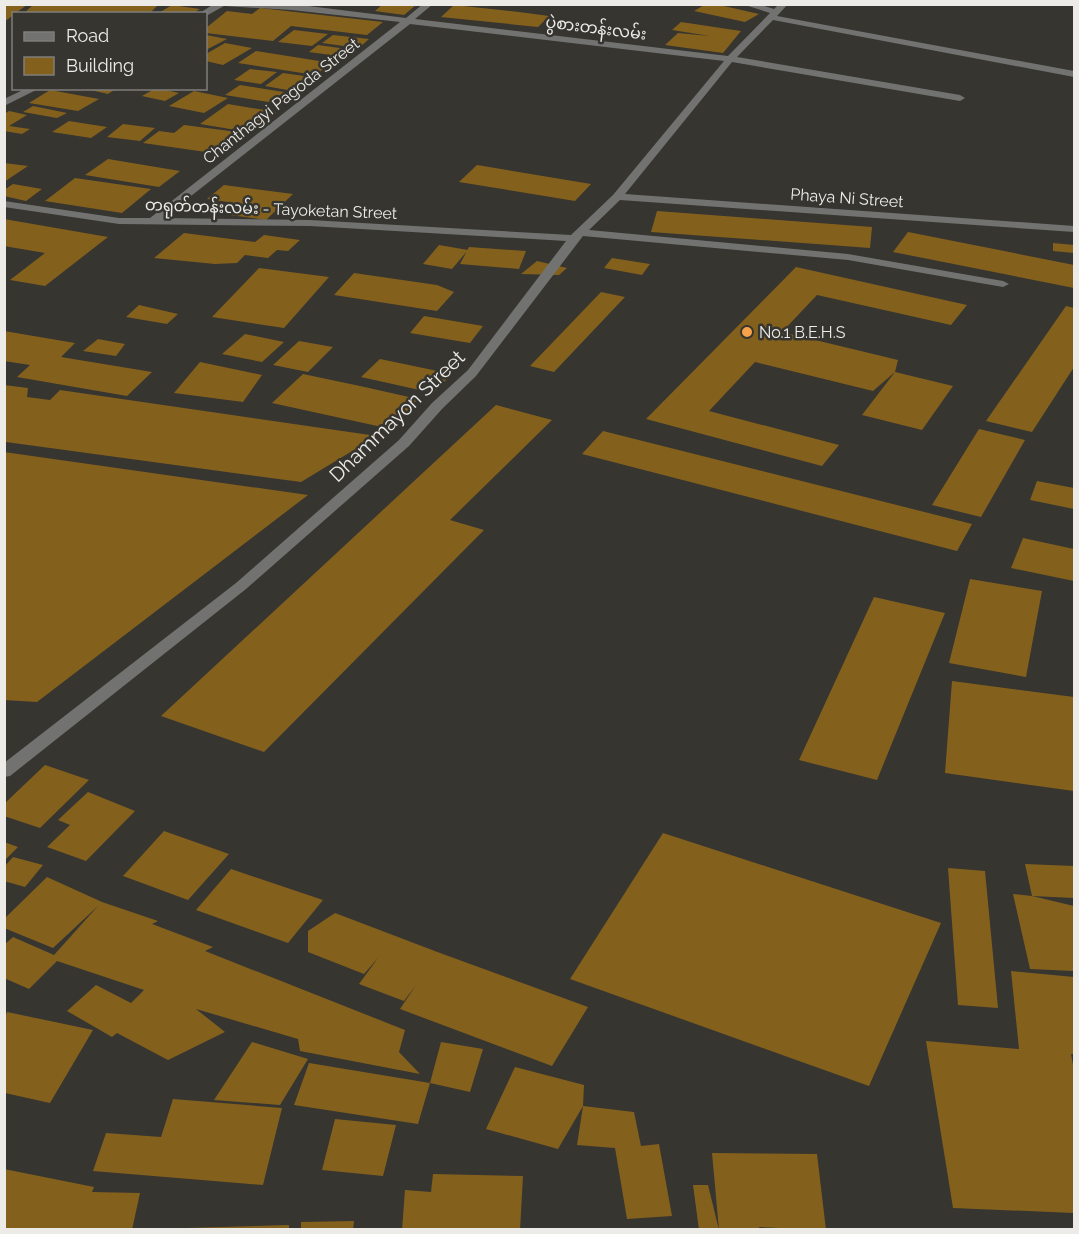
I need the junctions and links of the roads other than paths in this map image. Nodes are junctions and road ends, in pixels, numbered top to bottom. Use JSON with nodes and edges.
{"nodes":[{"id":1,"x":221,"y":4,"type":"edge"},
{"id":2,"x":227,"y":4,"type":"edge"},
{"id":3,"x":429,"y":4,"type":"edge"},
{"id":4,"x":746,"y":4,"type":"edge"},
{"id":5,"x":777,"y":11,"type":"edge"},
{"id":6,"x":205,"y":12,"type":"edge"},
{"id":7,"x":409,"y":21,"type":"junction"},
{"id":8,"x":730,"y":59,"type":"junction"},
{"id":9,"x":1074,"y":74,"type":"edge"},
{"id":10,"x":32,"y":90,"type":"edge"},
{"id":11,"x":960,"y":98,"type":"dead end"},
{"id":12,"x":4,"y":103,"type":"edge"},
{"id":13,"x":617,"y":197,"type":"junction"},
{"id":14,"x":4,"y":204,"type":"edge"},
{"id":15,"x":152,"y":222,"type":"junction"},
{"id":16,"x":1074,"y":229,"type":"edge"},
{"id":17,"x":577,"y":235,"type":"junction"},
{"id":18,"x":1003,"y":284,"type":"dead end"},
{"id":19,"x":4,"y":771,"type":"edge"}],
"edges":[{"from":1,"to":6,"type":"street"},
{"from":2,"to":7,"type":"street","name":"ပွဲစားတန်းလမ်း"},
{"from":3,"to":7,"type":"street","name":"Chanthagyi Pagoda Street"},
{"from":4,"to":5,"type":"street"},
{"from":5,"to":8,"type":"street","name":"Dhammayon Street"},
{"from":5,"to":9,"type":"street"},
{"from":7,"to":8,"type":"street","name":"ပွဲစားတန်းလမ်း"},
{"from":7,"to":15,"type":"street","name":"Chanthagyi Pagoda Street"},
{"from":8,"to":11,"type":"street","name":"ပွဲစားတန်းလမ်း"},
{"from":8,"to":13,"type":"street","name":"Dhammayon Street"},
{"from":10,"to":12,"type":"street"},
{"from":13,"to":16,"type":"street","name":"Phaya Ni Street"},
{"from":13,"to":17,"type":"street","name":"Dhammayon Street"},
{"from":14,"to":15,"type":"street","name":"တရုတ်တန်းလမ်း - Tayoketan Street"},
{"from":15,"to":17,"type":"street","name":"တရုတ်တန်းလမ်း - Tayoketan Street"},
{"from":17,"to":18,"type":"street","name":"တရုတ်တန်းလမ်း - Tayoketan Street"},
{"from":17,"to":19,"type":"street","name":"Dhammayon Street"}]}
